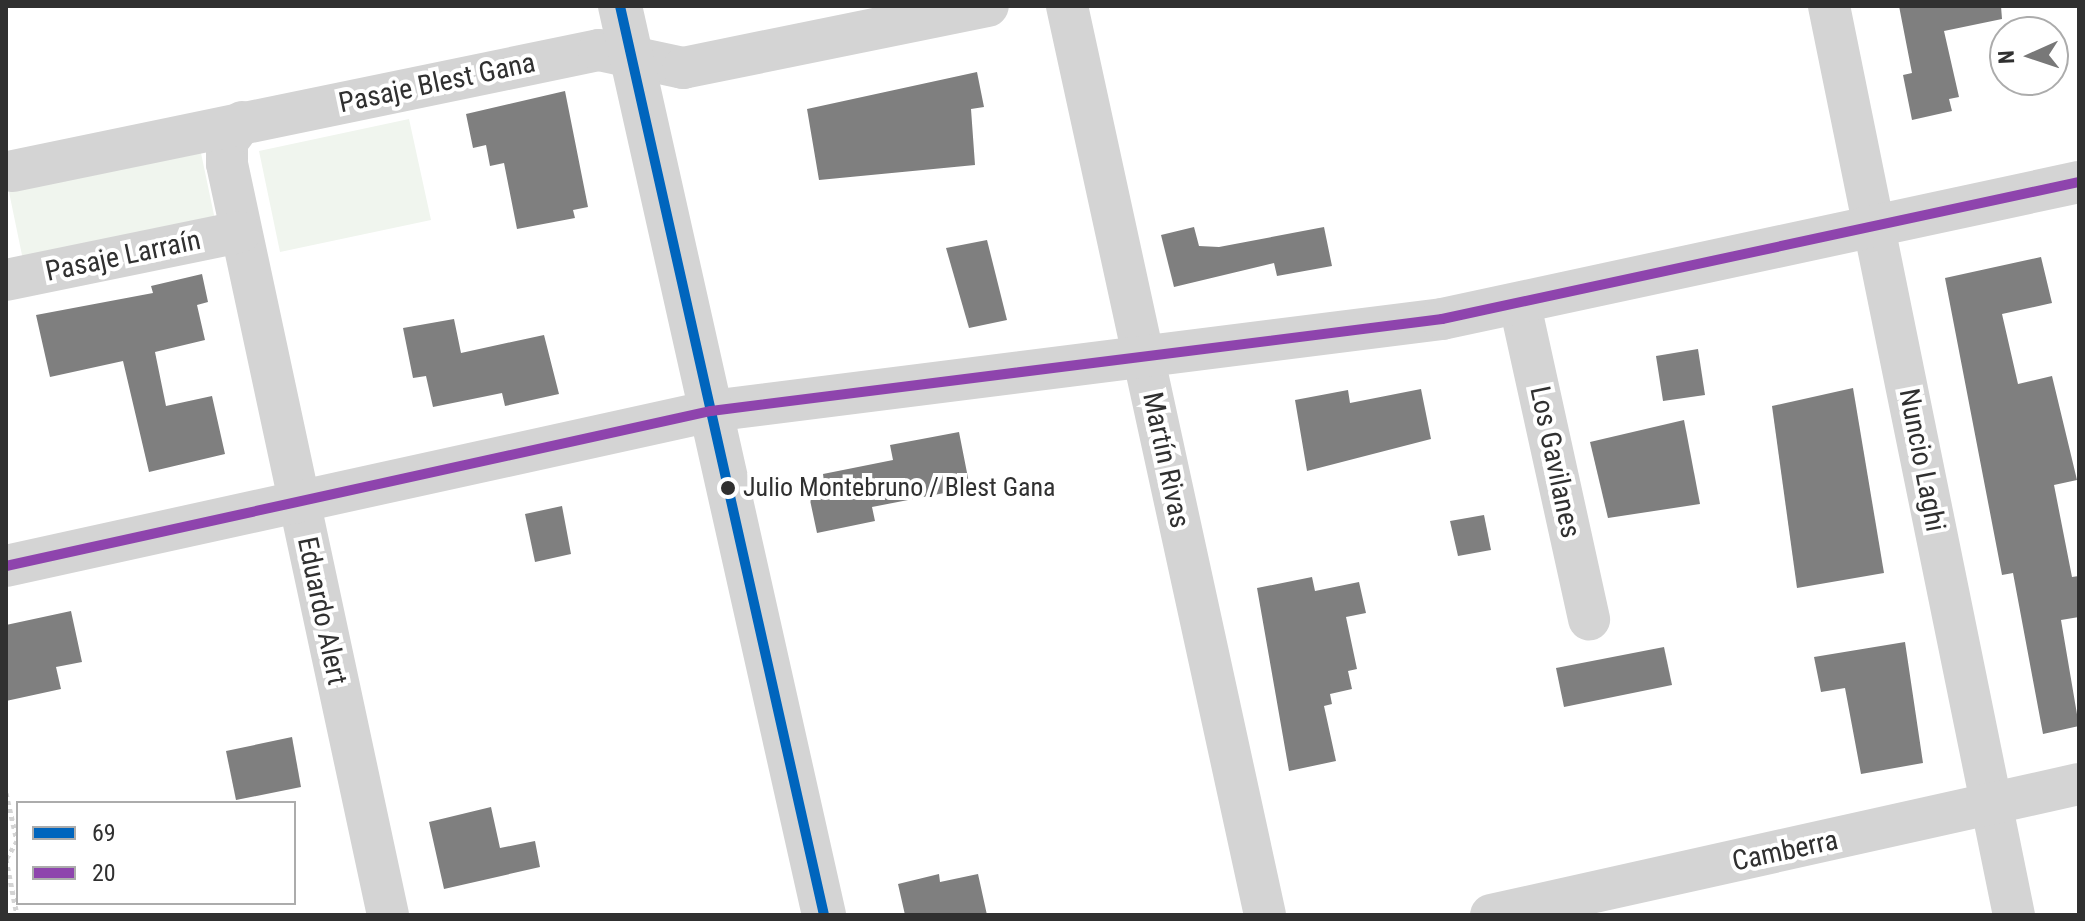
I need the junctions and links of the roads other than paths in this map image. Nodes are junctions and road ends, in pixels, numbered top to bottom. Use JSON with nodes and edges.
{"nodes":[{"id":1,"x":620,"y":6,"type":"edge"},
{"id":2,"x":988,"y":6,"type":"edge"},
{"id":3,"x":1067,"y":6,"type":"edge"},
{"id":4,"x":1829,"y":6,"type":"edge"},
{"id":5,"x":632,"y":58,"type":"junction"},
{"id":6,"x":242,"y":122,"type":"junction"},
{"id":7,"x":13,"y":171,"type":"dead end"},
{"id":8,"x":2079,"y":182,"type":"edge"},
{"id":9,"x":1874,"y":227,"type":"junction"},
{"id":10,"x":240,"y":232,"type":"junction"},
{"id":11,"x":6,"y":280,"type":"edge"},
{"id":12,"x":1520,"y":305,"type":"junction"},
{"id":13,"x":1144,"y":359,"type":"junction"},
{"id":14,"x":711,"y":411,"type":"junction"},
{"id":15,"x":298,"y":502,"type":"junction"},
{"id":16,"x":6,"y":566,"type":"edge"},
{"id":17,"x":1589,"y":620,"type":"dead end"},
{"id":18,"x":2079,"y":784,"type":"edge"},
{"id":19,"x":1991,"y":805,"type":"junction"},
{"id":20,"x":388,"y":915,"type":"edge"},
{"id":21,"x":824,"y":915,"type":"edge"},
{"id":22,"x":1265,"y":915,"type":"edge"},
{"id":23,"x":1491,"y":915,"type":"edge"},
{"id":24,"x":2014,"y":915,"type":"edge"}],
"edges":[{"from":1,"to":5,"type":"street"},
{"from":2,"to":5,"type":"street","name":"Pasaje Blest Gana"},
{"from":3,"to":13,"type":"street","name":"Martín Rivas"},
{"from":4,"to":9,"type":"street","name":"Nuncio Laghi"},
{"from":5,"to":6,"type":"street","name":"Pasaje Blest Gana"},
{"from":5,"to":14,"type":"street"},
{"from":6,"to":7,"type":"street","name":"Pasaje Blest Gana"},
{"from":6,"to":10,"type":"street","name":"Eduardo Alert"},
{"from":8,"to":9,"type":"street"},
{"from":9,"to":12,"type":"street"},
{"from":9,"to":19,"type":"street","name":"Nuncio Laghi"},
{"from":10,"to":11,"type":"street","name":"Pasaje Larraín"},
{"from":10,"to":15,"type":"street","name":"Eduardo Alert"},
{"from":12,"to":13,"type":"street"},
{"from":12,"to":17,"type":"street","name":"Los Gavilanes"},
{"from":13,"to":14,"type":"street"},
{"from":13,"to":22,"type":"street","name":"Martín Rivas"},
{"from":14,"to":15,"type":"street"},
{"from":14,"to":21,"type":"street"},
{"from":15,"to":16,"type":"street"},
{"from":15,"to":20,"type":"street","name":"Eduardo Alert"},
{"from":18,"to":19,"type":"street","name":"Camberra"},
{"from":19,"to":23,"type":"street","name":"Camberra"},
{"from":19,"to":24,"type":"street","name":"Nuncio Laghi"}]}
